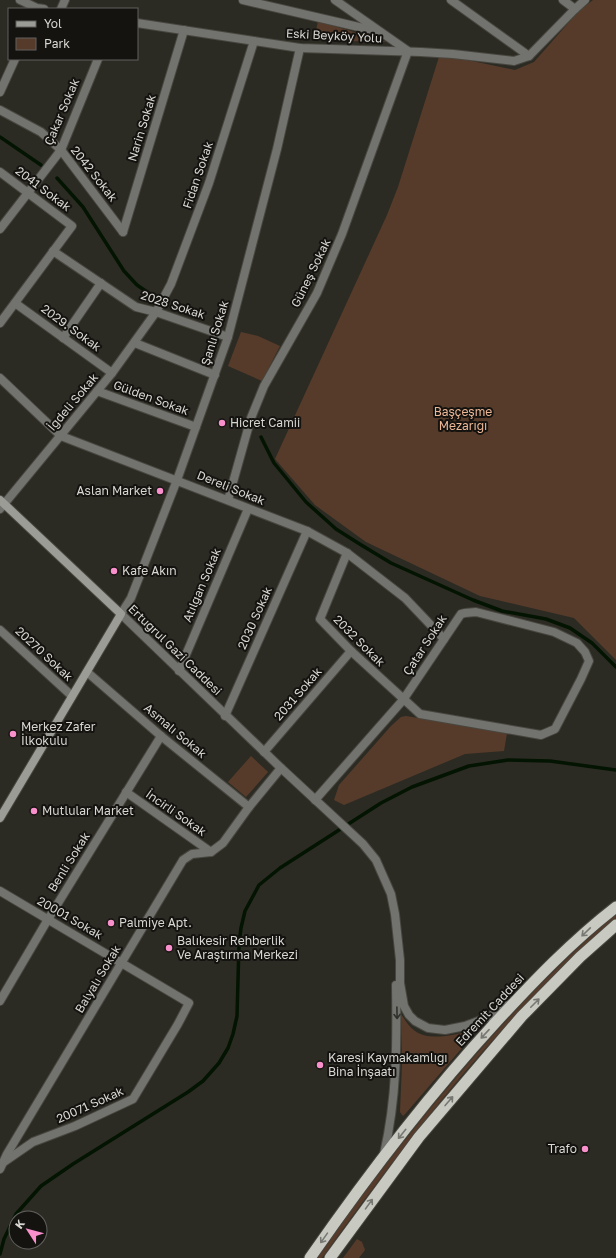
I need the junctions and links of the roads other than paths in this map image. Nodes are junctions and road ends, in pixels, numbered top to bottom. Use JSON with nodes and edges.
{"nodes":[{"id":1,"x":20,"y":0,"type":"edge"},
{"id":2,"x":243,"y":0,"type":"edge"},
{"id":3,"x":335,"y":0,"type":"edge"},
{"id":4,"x":451,"y":0,"type":"edge"},
{"id":5,"x":563,"y":0,"type":"edge"},
{"id":6,"x":586,"y":0,"type":"edge"},
{"id":7,"x":37,"y":8,"type":"edge"},
{"id":8,"x":575,"y":9,"type":"junction"},
{"id":9,"x":138,"y":23,"type":"edge"},
{"id":10,"x":184,"y":30,"type":"junction"},
{"id":11,"x":381,"y":32,"type":"junction"},
{"id":12,"x":254,"y":41,"type":"junction"},
{"id":13,"x":300,"y":48,"type":"junction"},
{"id":14,"x":408,"y":51,"type":"junction"},
{"id":15,"x":529,"y":56,"type":"junction"},
{"id":16,"x":15,"y":60,"type":"edge"},
{"id":17,"x":98,"y":60,"type":"edge"},
{"id":18,"x":0,"y":92,"type":"edge"},
{"id":19,"x":0,"y":110,"type":"edge"},
{"id":20,"x":61,"y":150,"type":"junction"},
{"id":21,"x":0,"y":172,"type":"edge"},
{"id":22,"x":29,"y":193,"type":"junction"},
{"id":23,"x":0,"y":229,"type":"edge"},
{"id":24,"x":123,"y":232,"type":"joint"},
{"id":25,"x":53,"y":251,"type":"junction"},
{"id":26,"x":101,"y":283,"type":"junction"},
{"id":27,"x":15,"y":303,"type":"junction"},
{"id":28,"x":156,"y":312,"type":"junction"},
{"id":29,"x":0,"y":323,"type":"edge"},
{"id":30,"x":228,"y":337,"type":"junction"},
{"id":31,"x":63,"y":338,"type":"junction"},
{"id":32,"x":135,"y":343,"type":"junction"},
{"id":33,"x":112,"y":373,"type":"junction"},
{"id":34,"x":215,"y":375,"type":"junction"},
{"id":35,"x":0,"y":378,"type":"edge"},
{"id":36,"x":97,"y":392,"type":"junction"},
{"id":37,"x":196,"y":427,"type":"junction"},
{"id":38,"x":61,"y":436,"type":"junction"},
{"id":39,"x":177,"y":480,"type":"junction"},
{"id":40,"x":228,"y":500,"type":"junction"},
{"id":41,"x":1,"y":504,"type":"edge"},
{"id":42,"x":248,"y":508,"type":"junction"},
{"id":43,"x":307,"y":531,"type":"junction"},
{"id":44,"x":346,"y":553,"type":"junction"},
{"id":45,"x":121,"y":614,"type":"junction"},
{"id":46,"x":0,"y":630,"type":"edge"},
{"id":47,"x":4,"y":638,"type":"edge"},
{"id":48,"x":444,"y":639,"type":"junction"},
{"id":49,"x":351,"y":651,"type":"junction"},
{"id":50,"x":179,"y":671,"type":"junction"},
{"id":51,"x":87,"y":672,"type":"junction"},
{"id":52,"x":72,"y":696,"type":"junction"},
{"id":53,"x":404,"y":700,"type":"junction"},
{"id":54,"x":225,"y":716,"type":"junction"},
{"id":55,"x":555,"y":729,"type":"joint"},
{"id":56,"x":161,"y":736,"type":"junction"},
{"id":57,"x":264,"y":752,"type":"junction"},
{"id":58,"x":281,"y":768,"type":"junction"},
{"id":59,"x":126,"y":792,"type":"junction"},
{"id":60,"x":315,"y":800,"type":"junction"},
{"id":61,"x":249,"y":807,"type":"junction"},
{"id":62,"x":0,"y":818,"type":"edge"},
{"id":63,"x":211,"y":852,"type":"junction"},
{"id":64,"x":0,"y":892,"type":"edge"},
{"id":65,"x":616,"y":907,"type":"edge"},
{"id":66,"x":48,"y":920,"type":"junction"},
{"id":67,"x":616,"y":925,"type":"edge"},
{"id":68,"x":398,"y":946,"type":"junction"},
{"id":69,"x":121,"y":963,"type":"junction"},
{"id":70,"x":520,"y":996,"type":"junction"},
{"id":71,"x":0,"y":1001,"type":"edge"},
{"id":72,"x":189,"y":1003,"type":"joint"},
{"id":73,"x":384,"y":1157,"type":"junction"},
{"id":74,"x":1,"y":1164,"type":"edge"},
{"id":75,"x":310,"y":1258,"type":"edge"},
{"id":76,"x":330,"y":1258,"type":"edge"}],
"edges":[{"from":1,"to":7,"type":"street"},
{"from":2,"to":11,"type":"street"},
{"from":3,"to":11,"type":"street"},
{"from":4,"to":15,"type":"street"},
{"from":5,"to":8,"type":"street"},
{"from":6,"to":8,"type":"street"},
{"from":8,"to":15,"type":"street"},
{"from":9,"to":10,"type":"street","name":"Eski Beyköy Yolu"},
{"from":10,"to":12,"type":"street","name":"Eski Beyköy Yolu"},
{"from":10,"to":24,"type":"street","name":"Narin Sokak"},
{"from":11,"to":14,"type":"street"},
{"from":12,"to":13,"type":"street","name":"Eski Beyköy Yolu"},
{"from":12,"to":28,"type":"street","name":"Fidan Sokak"},
{"from":13,"to":14,"type":"street","name":"Eski Beyköy Yolu"},
{"from":13,"to":30,"type":"street","name":"Şanlı Sokak"},
{"from":14,"to":15,"type":"street","name":"Eski Beyköy Yolu"},
{"from":14,"to":40,"type":"street","name":"Güneş Sokak"},
{"from":16,"to":18,"type":"street"},
{"from":17,"to":20,"type":"street","name":"Çakar Sokak"},
{"from":19,"to":20,"type":"street","name":"2042 Sokak"},
{"from":20,"to":22,"type":"street","name":"Çakar Sokak"},
{"from":20,"to":24,"type":"street","name":"2042 Sokak"},
{"from":21,"to":22,"type":"street","name":"2041 Sokak"},
{"from":22,"to":23,"type":"street","name":"Çakar Sokak"},
{"from":22,"to":25,"type":"street","name":"2041 Sokak"},
{"from":25,"to":26,"type":"street","name":"2028 Sokak"},
{"from":25,"to":27,"type":"street"},
{"from":26,"to":28,"type":"street","name":"2028 Sokak"},
{"from":26,"to":31,"type":"street"},
{"from":27,"to":29,"type":"street"},
{"from":27,"to":31,"type":"street","name":"2029. Sokak"},
{"from":28,"to":30,"type":"street","name":"2028 Sokak"},
{"from":28,"to":32,"type":"street","name":"İğdeli Sokak"},
{"from":30,"to":34,"type":"street","name":"Şanlı Sokak"},
{"from":31,"to":33,"type":"street","name":"2029. Sokak"},
{"from":32,"to":33,"type":"street","name":"İğdeli Sokak"},
{"from":32,"to":34,"type":"street"},
{"from":33,"to":36,"type":"street","name":"İğdeli Sokak"},
{"from":34,"to":37,"type":"street","name":"Şanlı Sokak"},
{"from":35,"to":38,"type":"street","name":"Dereli Sokak"},
{"from":36,"to":37,"type":"street","name":"Gülden Sokak"},
{"from":36,"to":38,"type":"street","name":"İğdeli Sokak"},
{"from":37,"to":39,"type":"street","name":"Şanlı Sokak"},
{"from":38,"to":39,"type":"street","name":"Dereli Sokak"},
{"from":38,"to":41,"type":"street","name":"İğdeli Sokak"},
{"from":39,"to":40,"type":"street","name":"Dereli Sokak"},
{"from":39,"to":45,"type":"street","name":"Şanlı Sokak"},
{"from":40,"to":42,"type":"street","name":"Dereli Sokak"},
{"from":41,"to":45,"type":"main road","name":"Ertuğrul Gazi Caddesi"},
{"from":42,"to":43,"type":"street","name":"Dereli Sokak"},
{"from":42,"to":50,"type":"street","name":"Atılgan Sokak"},
{"from":43,"to":44,"type":"street","name":"Dereli Sokak"},
{"from":43,"to":54,"type":"street","name":"2030 Sokak"},
{"from":44,"to":48,"type":"street","name":"Dereli Sokak"},
{"from":44,"to":49,"type":"street","name":"2032 Sokak"},
{"from":45,"to":50,"type":"street","name":"Ertuğrul Gazi Caddesi"},
{"from":45,"to":51,"type":"main road"},
{"from":46,"to":47,"type":"street","name":"20270 Sokak"},
{"from":47,"to":52,"type":"street","name":"20270 Sokak"},
{"from":48,"to":53,"type":"street","name":"Çatar Sokak"},
{"from":48,"to":55,"type":"street","name":"Çatar Sokak"},
{"from":49,"to":53,"type":"street","name":"2032 Sokak"},
{"from":49,"to":57,"type":"street","name":"2031 Sokak"},
{"from":50,"to":54,"type":"street","name":"Ertuğrul Gazi Caddesi"},
{"from":51,"to":52,"type":"main road"},
{"from":51,"to":56,"type":"street","name":"Asmalı Sokak"},
{"from":52,"to":62,"type":"main road"},
{"from":53,"to":55,"type":"street","name":"2032 Sokak"},
{"from":53,"to":60,"type":"street","name":"Çatar Sokak"},
{"from":54,"to":57,"type":"street","name":"Ertuğrul Gazi Caddesi"},
{"from":56,"to":59,"type":"street","name":"Benli Sokak"},
{"from":56,"to":61,"type":"street","name":"Asmalı Sokak"},
{"from":57,"to":58,"type":"street","name":"Ertuğrul Gazi Caddesi"},
{"from":58,"to":60,"type":"street","name":"Ertuğrul Gazi Caddesi"},
{"from":58,"to":61,"type":"street"},
{"from":59,"to":63,"type":"street","name":"İncirli Sokak"},
{"from":59,"to":66,"type":"street","name":"Benli Sokak"},
{"from":60,"to":68,"type":"street","name":"Ertuğrul Gazi Caddesi"},
{"from":61,"to":63,"type":"street"},
{"from":63,"to":69,"type":"street","name":"Balyalı Sokak"},
{"from":64,"to":66,"type":"street","name":"20001 Sokak"},
{"from":65,"to":70,"type":"highway","name":"Edremit Caddesi","one_way":true},
{"from":66,"to":69,"type":"street","name":"20001 Sokak"},
{"from":66,"to":71,"type":"street","name":"Benli Sokak"},
{"from":76,"to":67,"type":"highway","one_way":true},
{"from":68,"to":70,"type":"street"},
{"from":68,"to":73,"type":"street","one_way":true},
{"from":69,"to":72,"type":"street","name":"20001 Sokak"},
{"from":69,"to":74,"type":"street","name":"Balyalı Sokak"},
{"from":70,"to":73,"type":"highway","name":"Edremit Caddesi","one_way":true},
{"from":72,"to":74,"type":"street","name":"20071 Sokak"},
{"from":73,"to":75,"type":"highway","name":"Edremit Caddesi","one_way":true}]}
